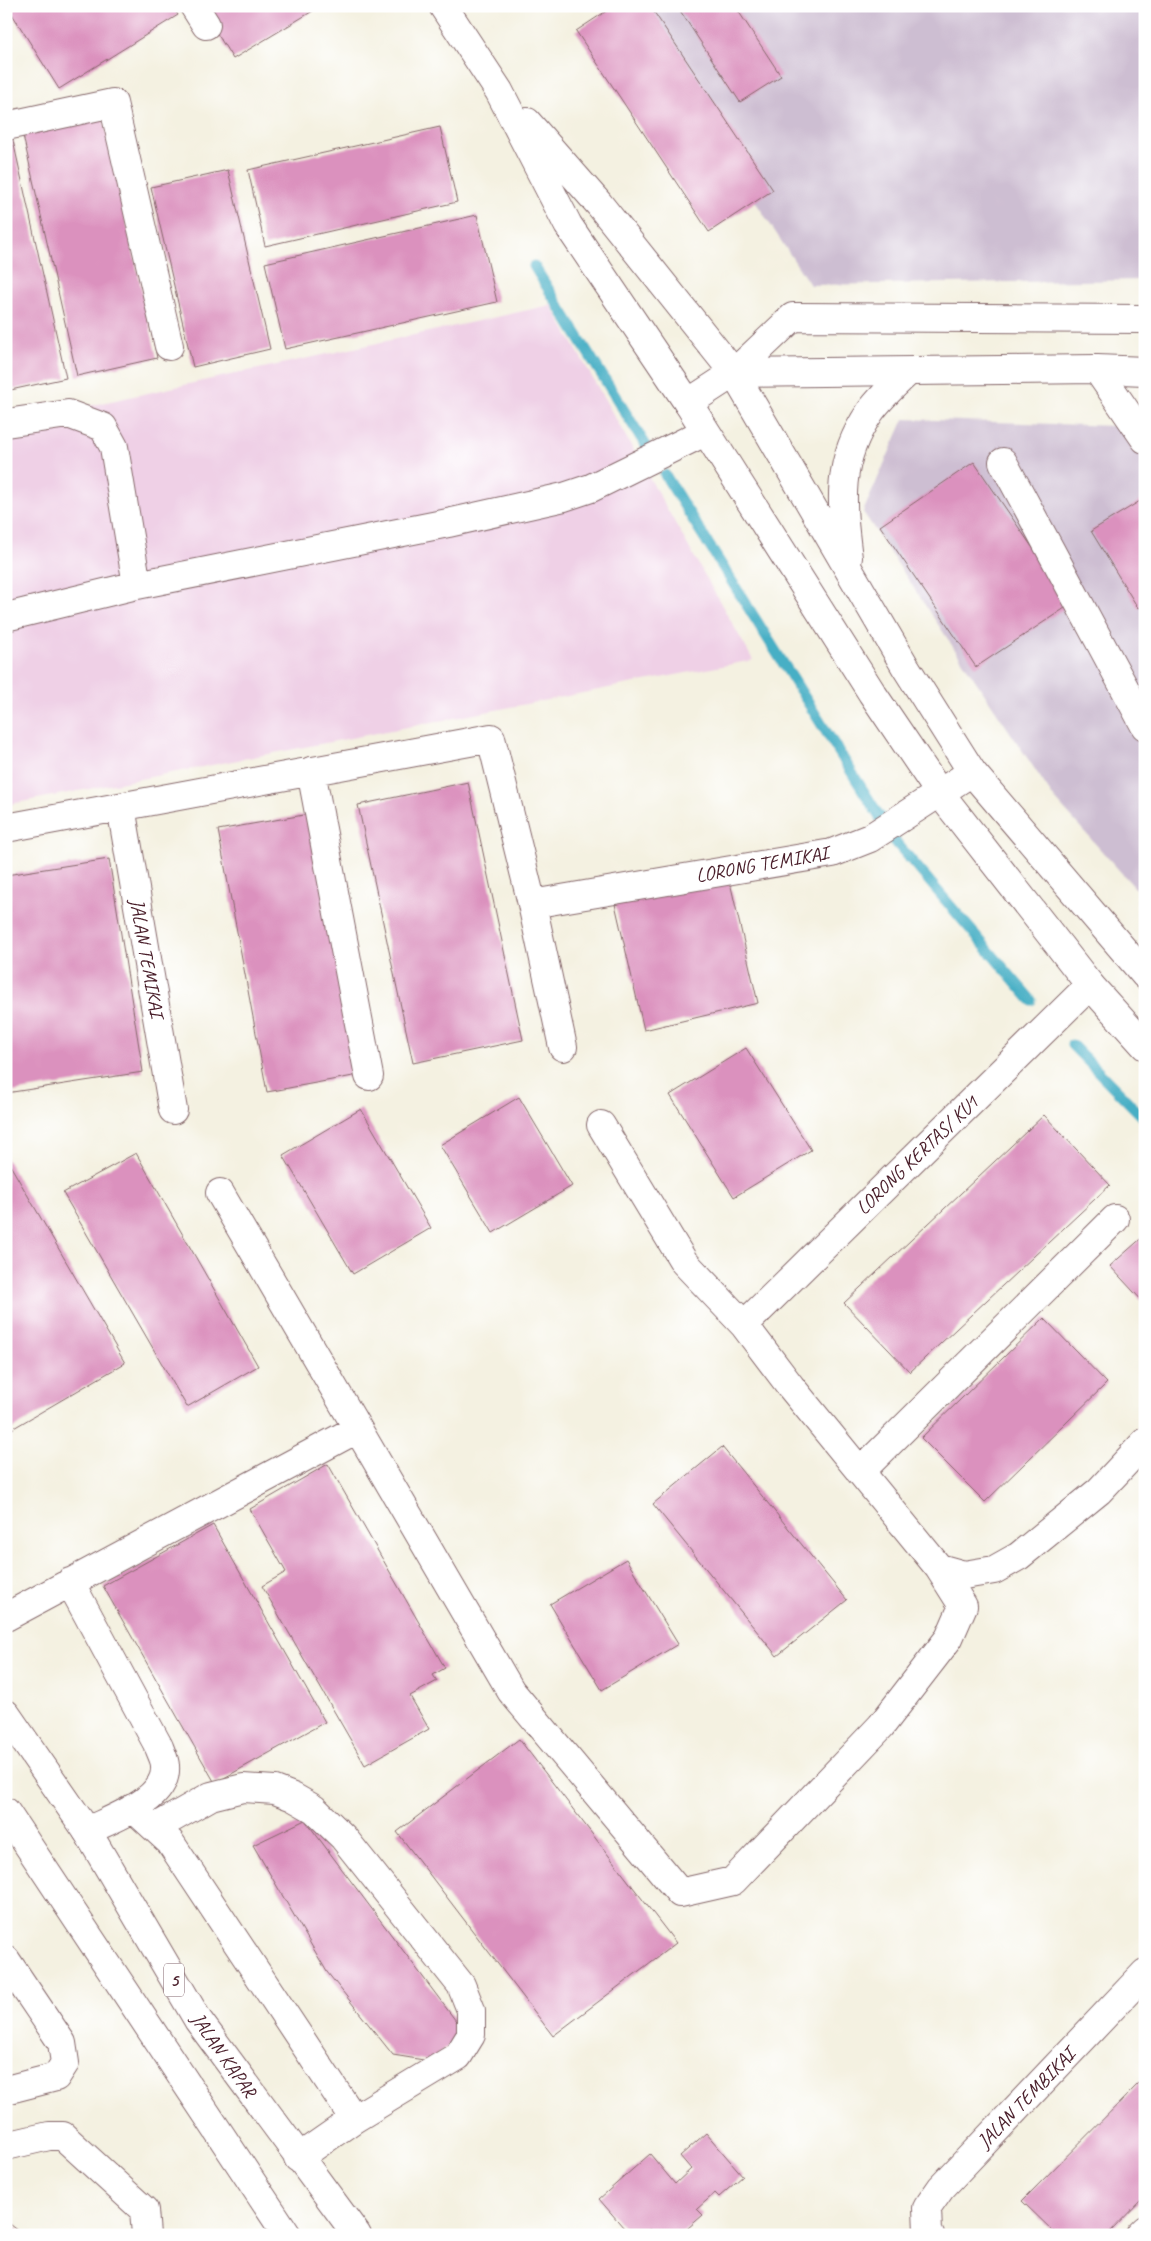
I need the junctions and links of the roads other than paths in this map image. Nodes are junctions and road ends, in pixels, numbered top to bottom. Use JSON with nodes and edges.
{"nodes":[{"id":1,"x":443,"y":6,"type":"edge"},
{"id":2,"x":499,"y":91,"type":"junction"},
{"id":3,"x":6,"y":126,"type":"edge"},
{"id":4,"x":1145,"y":319,"type":"edge"},
{"id":5,"x":169,"y":346,"type":"dead end"},
{"id":6,"x":1097,"y":369,"type":"junction"},
{"id":7,"x":1145,"y":371,"type":"edge"},
{"id":8,"x":906,"y":372,"type":"junction"},
{"id":9,"x":734,"y":373,"type":"junction"},
{"id":10,"x":688,"y":403,"type":"junction"},
{"id":11,"x":6,"y":423,"type":"edge"},
{"id":12,"x":705,"y":432,"type":"junction"},
{"id":13,"x":1145,"y":439,"type":"edge"},
{"id":14,"x":1003,"y":462,"type":"dead end"},
{"id":15,"x":850,"y":571,"type":"junction"},
{"id":16,"x":137,"y":585,"type":"junction"},
{"id":17,"x":6,"y":617,"type":"edge"},
{"id":18,"x":1145,"y":726,"type":"edge"},
{"id":19,"x":311,"y":772,"type":"junction"},
{"id":20,"x":972,"y":772,"type":"junction"},
{"id":21,"x":939,"y":792,"type":"junction"},
{"id":22,"x":121,"y":806,"type":"junction"},
{"id":23,"x":6,"y":828,"type":"edge"},
{"id":24,"x":532,"y":904,"type":"junction"},
{"id":25,"x":1145,"y":976,"type":"edge"},
{"id":26,"x":1090,"y":984,"type":"junction"},
{"id":27,"x":1145,"y":1046,"type":"edge"},
{"id":28,"x":563,"y":1047,"type":"dead end"},
{"id":29,"x":369,"y":1076,"type":"dead end"},
{"id":30,"x":173,"y":1110,"type":"dead end"},
{"id":31,"x":601,"y":1125,"type":"dead end"},
{"id":32,"x":220,"y":1193,"type":"dead end"},
{"id":33,"x":1115,"y":1219,"type":"dead end"},
{"id":34,"x":744,"y":1325,"type":"junction"},
{"id":35,"x":357,"y":1429,"type":"junction"},
{"id":36,"x":1145,"y":1442,"type":"edge"},
{"id":37,"x":860,"y":1472,"type":"junction"},
{"id":38,"x":939,"y":1568,"type":"junction"},
{"id":39,"x":70,"y":1582,"type":"junction"},
{"id":40,"x":6,"y":1617,"type":"edge"},
{"id":41,"x":6,"y":1714,"type":"edge"},
{"id":42,"x":133,"y":1808,"type":"junction"},
{"id":43,"x":8,"y":1819,"type":"edge"},
{"id":44,"x":155,"y":1828,"type":"junction"},
{"id":45,"x":87,"y":1832,"type":"junction"},
{"id":46,"x":6,"y":1960,"type":"edge"},
{"id":47,"x":1145,"y":1973,"type":"edge"},
{"id":48,"x":6,"y":2090,"type":"edge"},
{"id":49,"x":354,"y":2119,"type":"junction"},
{"id":50,"x":6,"y":2146,"type":"edge"},
{"id":51,"x":298,"y":2158,"type":"junction"},
{"id":52,"x":1145,"y":2230,"type":"edge"},
{"id":53,"x":929,"y":2233,"type":"edge"},
{"id":54,"x":146,"y":2235,"type":"edge"},
{"id":55,"x":287,"y":2235,"type":"edge"},
{"id":56,"x":357,"y":2235,"type":"edge"},
{"id":57,"x":1140,"y":2235,"type":"edge"}],
"edges":[{"from":1,"to":2,"type":"main road"},
{"from":2,"to":9,"type":"main road"},
{"from":2,"to":10,"type":"main road"},
{"from":3,"to":5,"type":"main road"},
{"from":4,"to":9,"type":"main road"},
{"from":6,"to":7,"type":"main road"},
{"from":6,"to":8,"type":"main road"},
{"from":6,"to":13,"type":"main road"},
{"from":8,"to":9,"type":"main road"},
{"from":8,"to":15,"type":"main road"},
{"from":9,"to":10,"type":"main road"},
{"from":9,"to":15,"type":"main road"},
{"from":10,"to":12,"type":"main road"},
{"from":11,"to":16,"type":"main road"},
{"from":12,"to":16,"type":"main road"},
{"from":12,"to":21,"type":"main road"},
{"from":14,"to":18,"type":"main road"},
{"from":15,"to":20,"type":"main road"},
{"from":16,"to":17,"type":"main road"},
{"from":19,"to":22,"type":"main road"},
{"from":19,"to":24,"type":"main road"},
{"from":19,"to":29,"type":"main road"},
{"from":20,"to":21,"type":"main road","name":"LORONG TEMIKAI"},
{"from":20,"to":25,"type":"main road"},
{"from":21,"to":24,"type":"main road","name":"LORONG TEMIKAI"},
{"from":21,"to":26,"type":"main road"},
{"from":22,"to":23,"type":"main road"},
{"from":22,"to":30,"type":"main road","name":"JALAN TEMIKAI"},
{"from":24,"to":28,"type":"main road"},
{"from":26,"to":27,"type":"main road"},
{"from":26,"to":34,"type":"main road","name":"LORONG KERTAS/ KU1"},
{"from":31,"to":34,"type":"main road"},
{"from":32,"to":35,"type":"main road"},
{"from":33,"to":37,"type":"main road"},
{"from":34,"to":37,"type":"main road"},
{"from":35,"to":38,"type":"main road"},
{"from":35,"to":39,"type":"main road"},
{"from":36,"to":38,"type":"main road"},
{"from":37,"to":38,"type":"main road"},
{"from":39,"to":40,"type":"main road"},
{"from":39,"to":42,"type":"main road"},
{"from":41,"to":45,"type":"main road","name":"JALAN KAPAR","number":"5"},
{"from":42,"to":44,"type":"main road"},
{"from":42,"to":45,"type":"main road"},
{"from":43,"to":55,"type":"main road","number":"5"},
{"from":44,"to":49,"type":"main road"},
{"from":44,"to":49,"type":"main road"},
{"from":45,"to":51,"type":"main road","name":"JALAN KAPAR","number":"5"},
{"from":46,"to":48,"type":"main road"},
{"from":47,"to":53,"type":"main road","name":"JALAN TEMBIKAI"},
{"from":49,"to":51,"type":"main road"},
{"from":50,"to":54,"type":"main road"},
{"from":51,"to":56,"type":"main road","name":"JALAN KAPAR","number":"5"},
{"from":52,"to":57,"type":"main road"}]}
